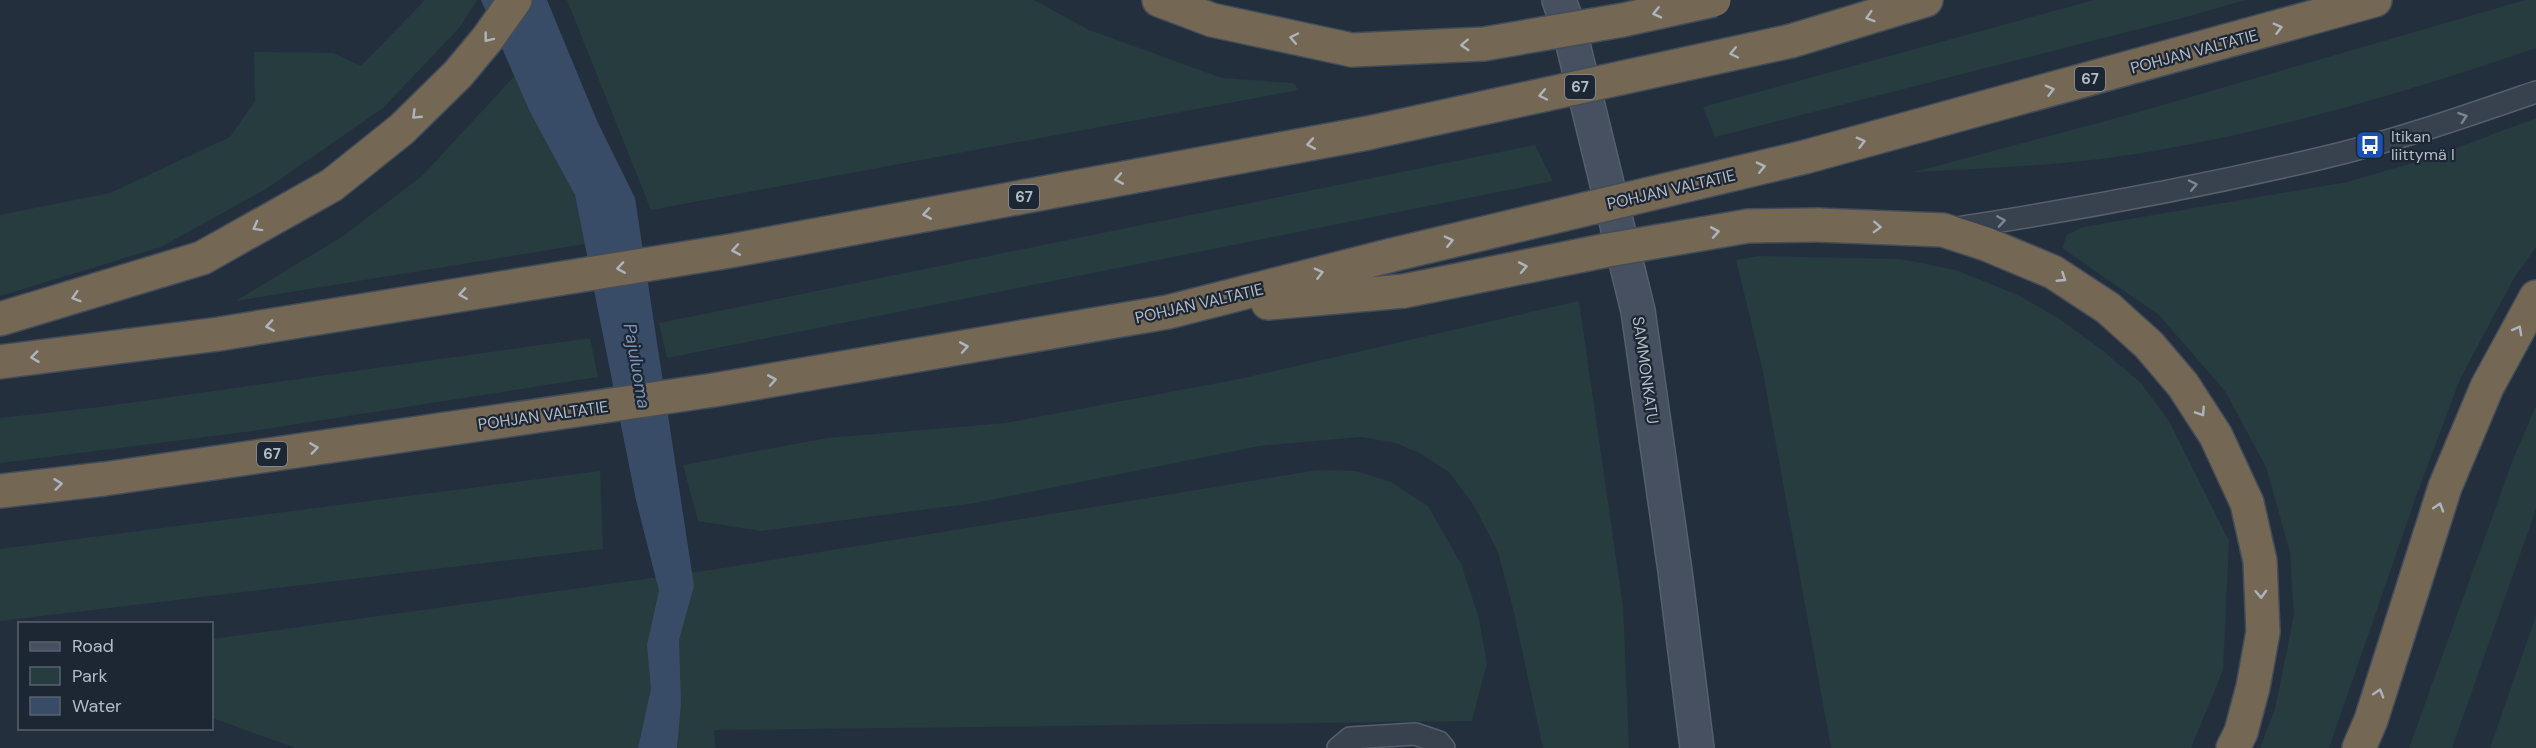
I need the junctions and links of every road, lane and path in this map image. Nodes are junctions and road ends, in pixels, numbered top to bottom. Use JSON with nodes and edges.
{"nodes":[{"id":1,"x":515,"y":0,"type":"edge"},
{"id":2,"x":1159,"y":0,"type":"edge"},
{"id":3,"x":1559,"y":0,"type":"edge"},
{"id":4,"x":1714,"y":0,"type":"edge"},
{"id":5,"x":1926,"y":0,"type":"edge"},
{"id":6,"x":2375,"y":0,"type":"edge"},
{"id":7,"x":2536,"y":92,"type":"edge"},
{"id":8,"x":1943,"y":230,"type":"junction"},
{"id":9,"x":2536,"y":297,"type":"edge"},
{"id":10,"x":1168,"y":312,"type":"junction"},
{"id":11,"x":0,"y":319,"type":"edge"},
{"id":12,"x":0,"y":362,"type":"edge"},
{"id":13,"x":0,"y":491,"type":"edge"},
{"id":14,"x":1338,"y":748,"type":"edge"},
{"id":15,"x":1444,"y":748,"type":"edge"},
{"id":16,"x":1697,"y":748,"type":"edge"},
{"id":17,"x":2233,"y":748,"type":"edge"},
{"id":18,"x":2359,"y":748,"type":"edge"}],
"edges":[{"from":1,"to":11,"type":"highway","one_way":true},
{"from":4,"to":2,"type":"highway","one_way":true,"bridge":true},
{"from":3,"to":16,"type":"main road","name":"SAMMONKATU"},
{"from":5,"to":12,"type":"highway","number":"67","one_way":true,"bridge":true},
{"from":10,"to":6,"type":"highway","name":"POHJAN VALTATIE","number":"67","one_way":true,"bridge":true},
{"from":8,"to":7,"type":"lane","one_way":true},
{"from":10,"to":8,"type":"highway","one_way":true,"bridge":true},
{"from":8,"to":17,"type":"highway","one_way":true},
{"from":18,"to":9,"type":"highway","one_way":true},
{"from":13,"to":10,"type":"highway","name":"POHJAN VALTATIE","number":"67","one_way":true},
{"from":14,"to":15,"type":"lane"}]}
